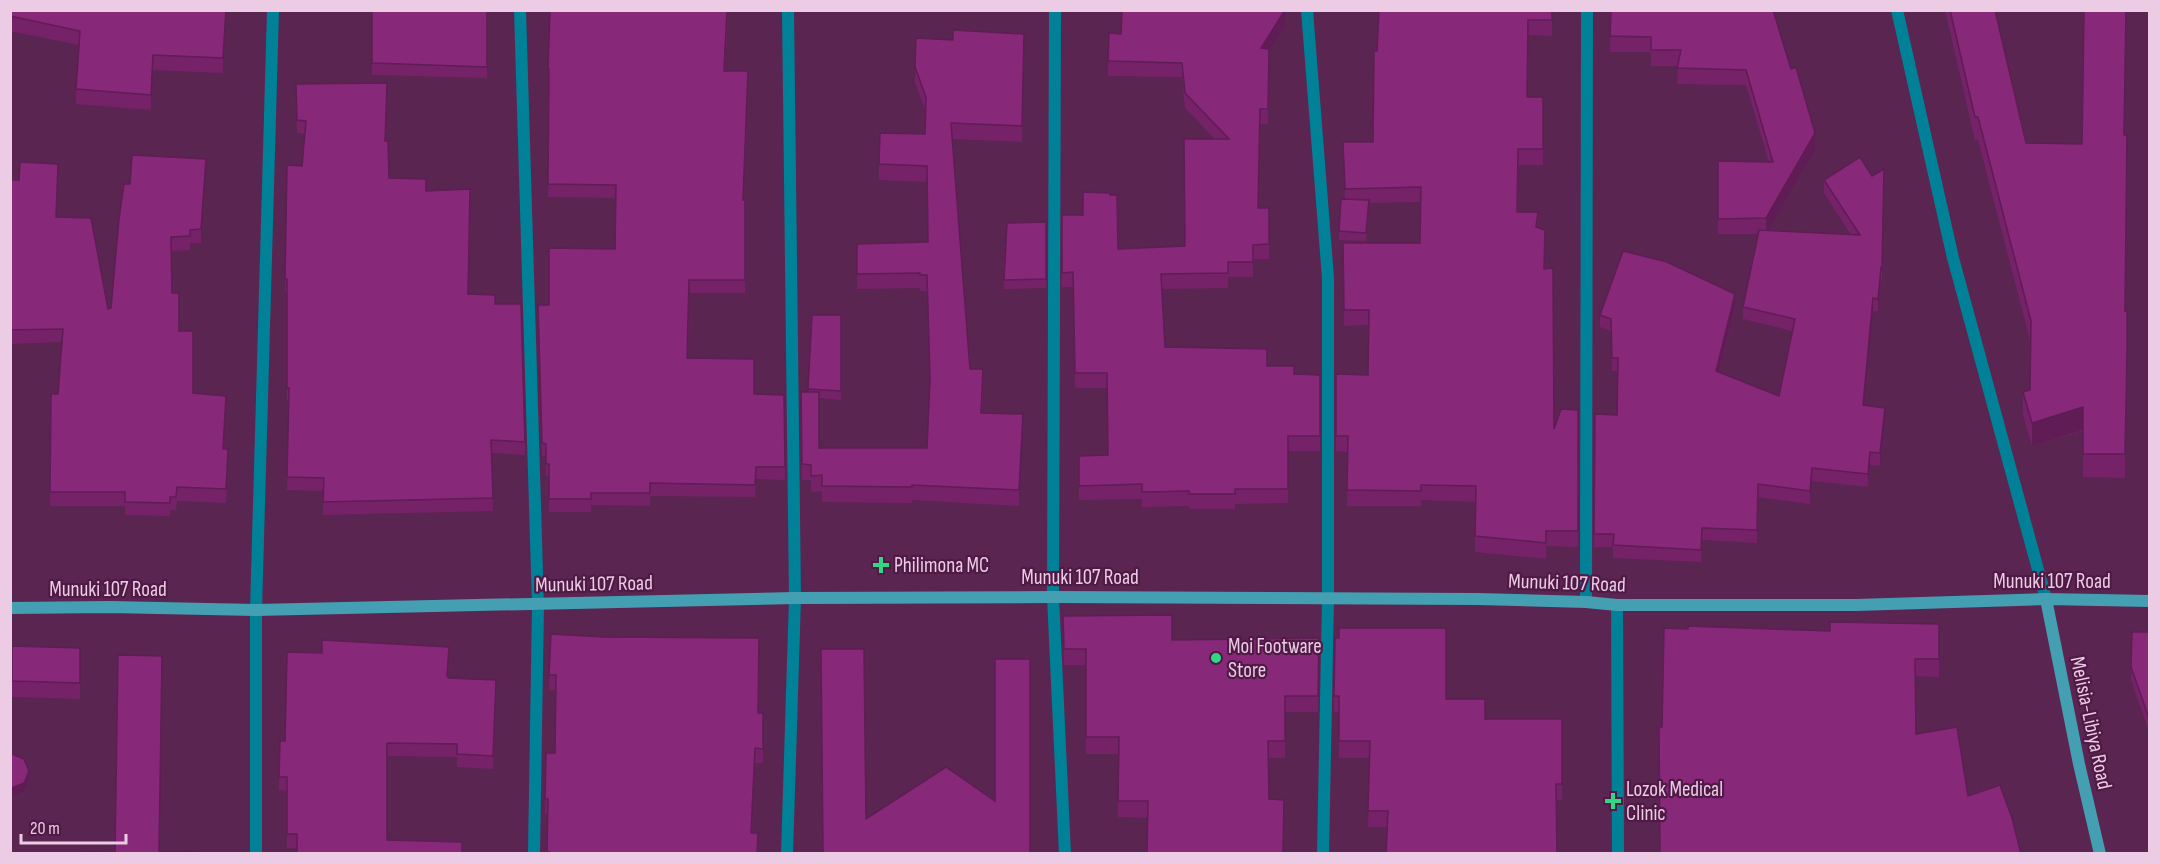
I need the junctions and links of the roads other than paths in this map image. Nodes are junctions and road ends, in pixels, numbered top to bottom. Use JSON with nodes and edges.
{"nodes":[{"id":1,"x":273,"y":10,"type":"edge"},
{"id":2,"x":520,"y":10,"type":"edge"},
{"id":3,"x":788,"y":10,"type":"edge"},
{"id":4,"x":1055,"y":10,"type":"edge"},
{"id":5,"x":1307,"y":10,"type":"edge"},
{"id":6,"x":1587,"y":10,"type":"edge"},
{"id":7,"x":1897,"y":10,"type":"edge"},
{"id":8,"x":1053,"y":597,"type":"junction"},
{"id":9,"x":795,"y":598,"type":"junction"},
{"id":10,"x":1328,"y":598,"type":"junction"},
{"id":11,"x":2046,"y":599,"type":"junction"},
{"id":12,"x":2150,"y":601,"type":"edge"},
{"id":13,"x":1586,"y":602,"type":"junction"},
{"id":14,"x":538,"y":605,"type":"junction"},
{"id":15,"x":1617,"y":605,"type":"junction"},
{"id":16,"x":10,"y":608,"type":"edge"},
{"id":17,"x":256,"y":610,"type":"junction"},
{"id":18,"x":256,"y":854,"type":"edge"},
{"id":19,"x":534,"y":854,"type":"edge"},
{"id":20,"x":787,"y":854,"type":"edge"},
{"id":21,"x":1065,"y":854,"type":"edge"},
{"id":22,"x":1323,"y":854,"type":"edge"},
{"id":23,"x":1617,"y":854,"type":"edge"},
{"id":24,"x":2100,"y":854,"type":"edge"}],
"edges":[{"from":1,"to":17,"type":"street"},
{"from":2,"to":14,"type":"street"},
{"from":3,"to":9,"type":"street"},
{"from":4,"to":8,"type":"street"},
{"from":5,"to":10,"type":"street"},
{"from":6,"to":13,"type":"street"},
{"from":7,"to":11,"type":"street"},
{"from":8,"to":9,"type":"main road","name":"Munuki 107 Road"},
{"from":8,"to":10,"type":"main road","name":"Munuki 107 Road"},
{"from":8,"to":21,"type":"street"},
{"from":9,"to":14,"type":"main road","name":"Munuki 107 Road"},
{"from":9,"to":20,"type":"street"},
{"from":10,"to":13,"type":"main road","name":"Munuki 107 Road"},
{"from":10,"to":22,"type":"street"},
{"from":11,"to":12,"type":"main road","name":"Munuki 107 Road"},
{"from":11,"to":15,"type":"main road","name":"Munuki 107 Road"},
{"from":11,"to":24,"type":"main road","name":"Melisia-Libiya Road"},
{"from":13,"to":15,"type":"main road","name":"Munuki 107 Road"},
{"from":14,"to":17,"type":"main road","name":"Munuki 107 Road"},
{"from":14,"to":19,"type":"street"},
{"from":15,"to":23,"type":"street"},
{"from":16,"to":17,"type":"main road","name":"Munuki 107 Road"},
{"from":17,"to":18,"type":"street"}]}
